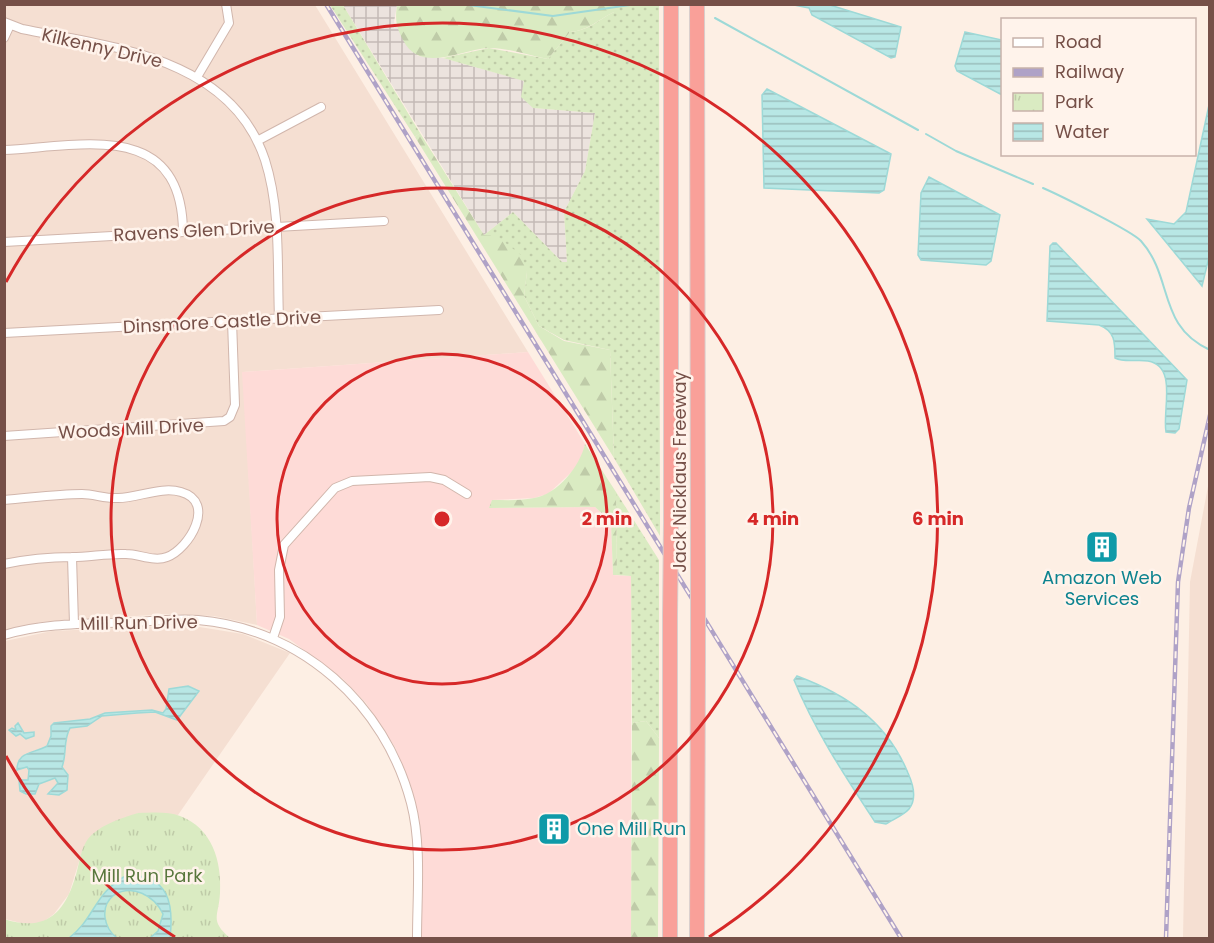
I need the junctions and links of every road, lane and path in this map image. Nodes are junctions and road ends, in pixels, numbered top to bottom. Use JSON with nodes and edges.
{"nodes":[{"id":1,"x":226,"y":4,"type":"edge"},
{"id":2,"x":671,"y":4,"type":"edge"},
{"id":3,"x":698,"y":4,"type":"edge"},
{"id":4,"x":7,"y":24,"type":"edge"},
{"id":5,"x":4,"y":38,"type":"edge"},
{"id":6,"x":197,"y":76,"type":"junction"},
{"id":7,"x":321,"y":107,"type":"dead end"},
{"id":8,"x":257,"y":141,"type":"junction"},
{"id":9,"x":4,"y":150,"type":"edge"},
{"id":10,"x":384,"y":221,"type":"dead end"},
{"id":11,"x":275,"y":227,"type":"junction"},
{"id":12,"x":183,"y":232,"type":"junction"},
{"id":13,"x":4,"y":242,"type":"edge"},
{"id":14,"x":439,"y":310,"type":"dead end"},
{"id":15,"x":279,"y":319,"type":"junction"},
{"id":16,"x":231,"y":321,"type":"junction"},
{"id":17,"x":4,"y":333,"type":"edge"},
{"id":18,"x":4,"y":436,"type":"edge"},
{"id":19,"x":467,"y":494,"type":"dead end"},
{"id":20,"x":4,"y":500,"type":"edge"},
{"id":21,"x":72,"y":557,"type":"junction"},
{"id":22,"x":4,"y":564,"type":"edge"},
{"id":23,"x":74,"y":624,"type":"junction"},
{"id":24,"x":4,"y":636,"type":"edge"},
{"id":25,"x":273,"y":638,"type":"junction"},
{"id":26,"x":417,"y":939,"type":"edge"},
{"id":27,"x":670,"y":939,"type":"edge"},
{"id":28,"x":697,"y":939,"type":"edge"}],
"edges":[{"from":1,"to":6,"type":"street"},
{"from":2,"to":27,"type":"highway","name":"Jack Nicklaus Freeway","bridge":true},
{"from":3,"to":28,"type":"highway","name":"Jack Nicklaus Freeway","bridge":true},
{"from":4,"to":5,"type":"street"},
{"from":4,"to":6,"type":"street","name":"Kilkenny Drive"},
{"from":6,"to":8,"type":"street","name":"Kilkenny Drive"},
{"from":7,"to":8,"type":"street"},
{"from":8,"to":11,"type":"street","name":"Kilkenny Drive"},
{"from":9,"to":12,"type":"street"},
{"from":10,"to":11,"type":"street","name":"Ravens Glen Drive"},
{"from":11,"to":12,"type":"street","name":"Ravens Glen Drive"},
{"from":11,"to":15,"type":"street","name":"Kilkenny Drive"},
{"from":12,"to":13,"type":"street","name":"Ravens Glen Drive"},
{"from":14,"to":15,"type":"street","name":"Dinsmore Castle Drive"},
{"from":15,"to":16,"type":"street","name":"Dinsmore Castle Drive"},
{"from":16,"to":17,"type":"street","name":"Dinsmore Castle Drive"},
{"from":16,"to":18,"type":"street","name":"Woods Mill Drive"},
{"from":19,"to":25,"type":"street"},
{"from":20,"to":21,"type":"street"},
{"from":21,"to":22,"type":"street"},
{"from":21,"to":23,"type":"street"},
{"from":23,"to":24,"type":"street","name":"Mill Run Drive"},
{"from":23,"to":25,"type":"street","name":"Mill Run Drive"},
{"from":25,"to":26,"type":"street","name":"Mill Run Drive"}]}
